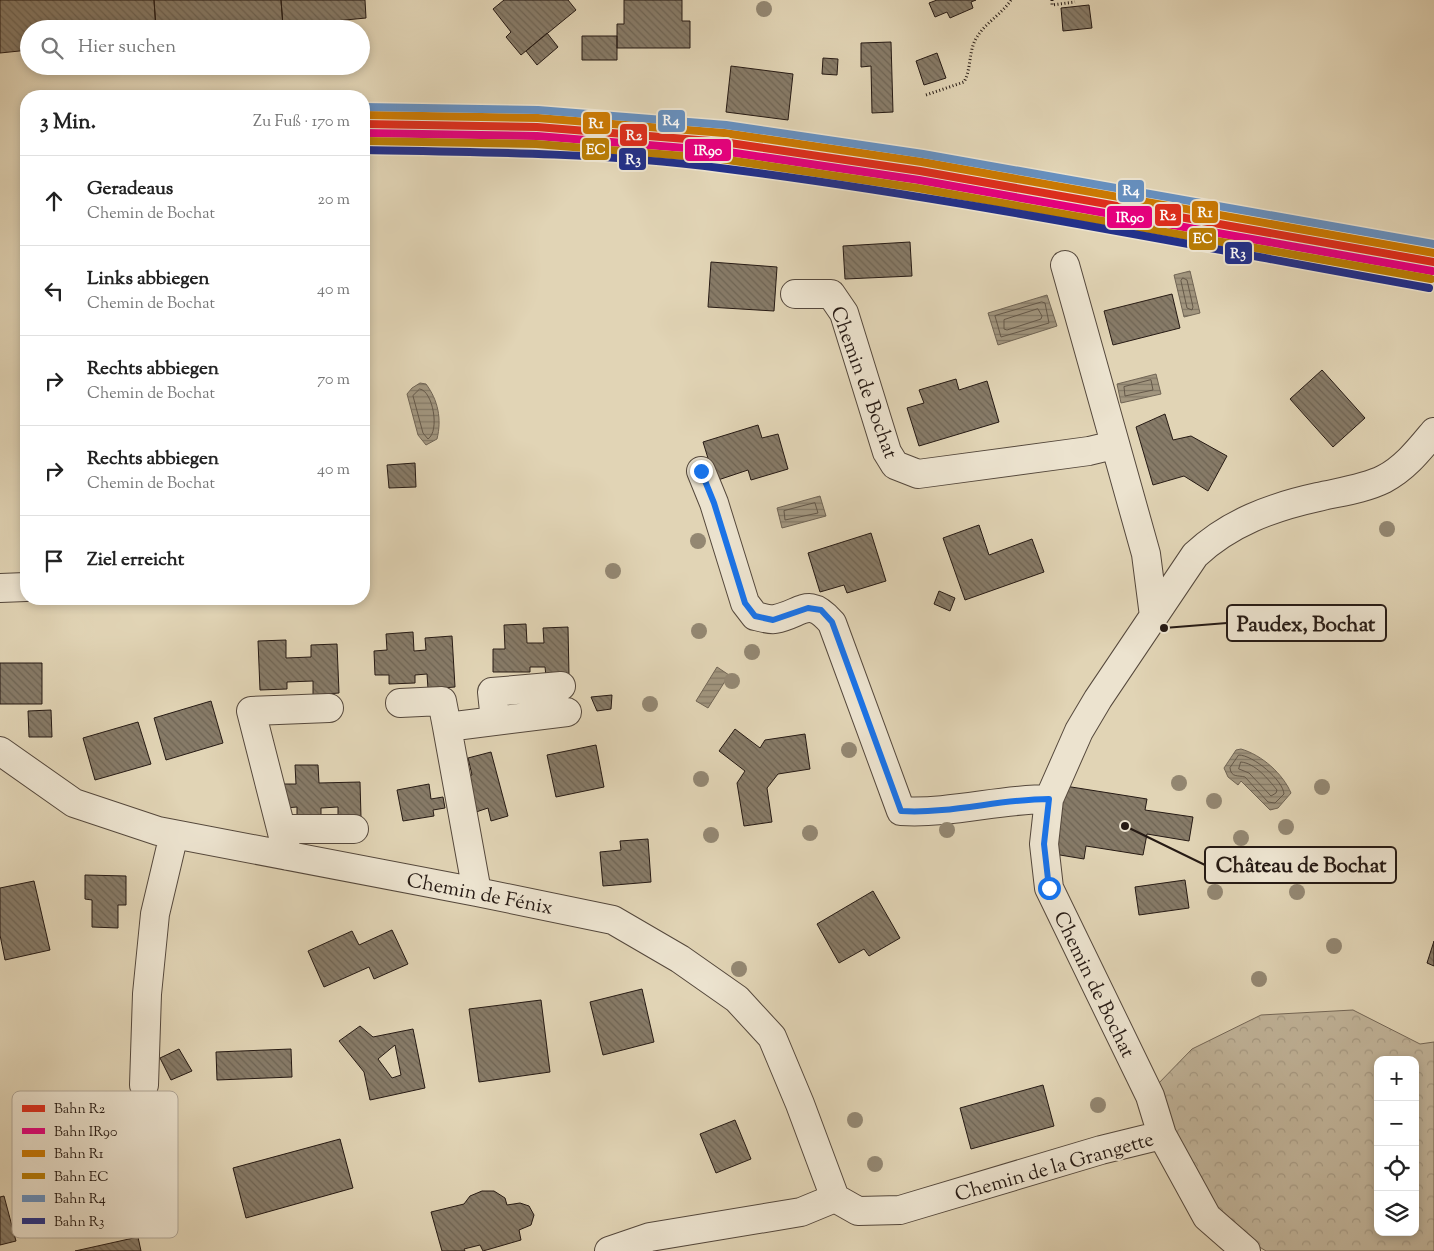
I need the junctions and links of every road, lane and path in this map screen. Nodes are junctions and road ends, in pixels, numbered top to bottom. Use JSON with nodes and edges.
{"nodes":[{"id":1,"x":1012,"y":0,"type":"edge"},
{"id":2,"x":1052,"y":0,"type":"edge"},
{"id":3,"x":1075,"y":2,"type":"dead end"},
{"id":4,"x":926,"y":95,"type":"dead end"},
{"id":5,"x":1064,"y":265,"type":"dead end"},
{"id":6,"x":796,"y":294,"type":"dead end"},
{"id":7,"x":1434,"y":432,"type":"edge"},
{"id":8,"x":1114,"y":445,"type":"junction"},
{"id":9,"x":701,"y":471,"type":"dead end"},
{"id":10,"x":20,"y":587,"type":"edge"},
{"id":11,"x":0,"y":588,"type":"edge"},
{"id":12,"x":1154,"y":616,"type":"junction"},
{"id":13,"x":564,"y":699,"type":"dead end"},
{"id":14,"x":400,"y":704,"type":"dead end"},
{"id":15,"x":329,"y":708,"type":"dead end"},
{"id":16,"x":447,"y":727,"type":"junction"},
{"id":17,"x":0,"y":751,"type":"edge"},
{"id":18,"x":1049,"y":799,"type":"junction"},
{"id":19,"x":282,"y":829,"type":"junction"},
{"id":20,"x":354,"y":829,"type":"dead end"},
{"id":21,"x":174,"y":834,"type":"junction"},
{"id":22,"x":288,"y":856,"type":"junction"},
{"id":23,"x":477,"y":892,"type":"junction"},
{"id":24,"x":144,"y":1085,"type":"dead end"},
{"id":25,"x":1162,"y":1135,"type":"junction"},
{"id":26,"x":835,"y":1198,"type":"junction"},
{"id":27,"x":609,"y":1251,"type":"edge"},
{"id":28,"x":1246,"y":1251,"type":"edge"}],
"edges":[{"from":1,"to":4,"type":"path"},
{"from":2,"to":3,"type":"path"},
{"from":5,"to":8,"type":"street"},
{"from":6,"to":8,"type":"street","name":"Chemin de Bochat"},
{"from":7,"to":12,"type":"street","name":"Chemin de Bochat"},
{"from":8,"to":12,"type":"street"},
{"from":9,"to":18,"type":"street"},
{"from":10,"to":11,"type":"street"},
{"from":12,"to":18,"type":"street","name":"Chemin de Bochat"},
{"from":13,"to":16,"type":"street"},
{"from":14,"to":16,"type":"street"},
{"from":15,"to":19,"type":"street"},
{"from":16,"to":23,"type":"street"},
{"from":17,"to":21,"type":"street","name":"Chemin de Fénix"},
{"from":18,"to":25,"type":"street","name":"Chemin de Bochat"},
{"from":19,"to":20,"type":"street"},
{"from":19,"to":22,"type":"street"},
{"from":21,"to":22,"type":"street","name":"Chemin de Fénix"},
{"from":21,"to":24,"type":"street"},
{"from":22,"to":23,"type":"street","name":"Chemin de Fénix"},
{"from":23,"to":26,"type":"street","name":"Chemin de Fénix"},
{"from":25,"to":26,"type":"street","name":"Chemin de la Grangette"},
{"from":25,"to":28,"type":"street","name":"Chemin de la Grangette"},
{"from":26,"to":27,"type":"street"}]}
